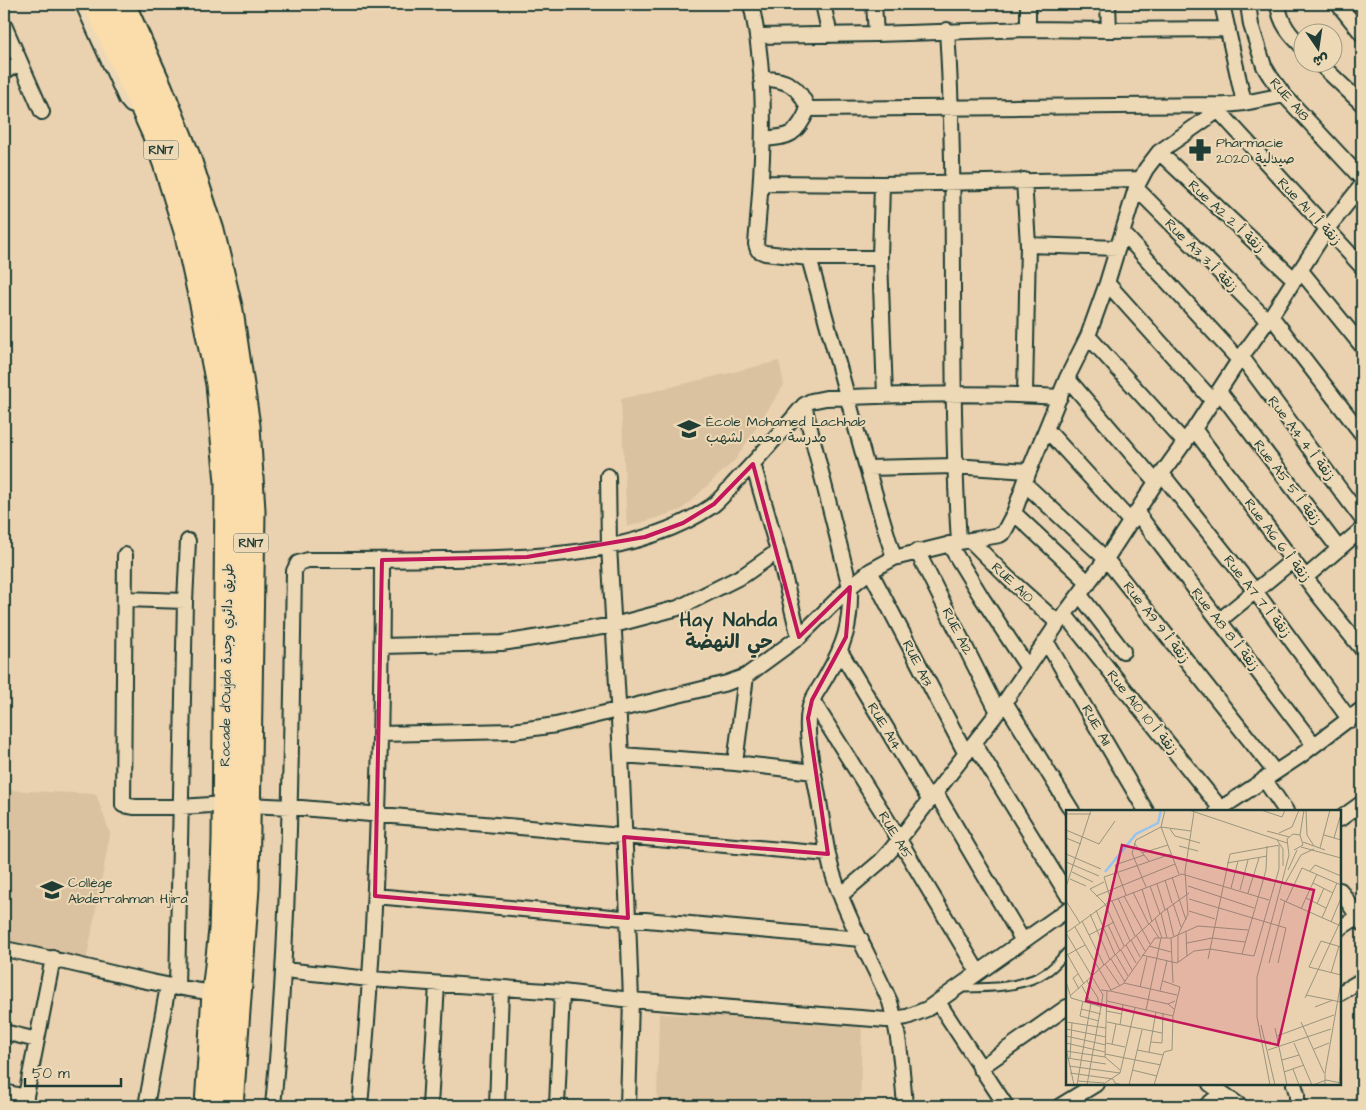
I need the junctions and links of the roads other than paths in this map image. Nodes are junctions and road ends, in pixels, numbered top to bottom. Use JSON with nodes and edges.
{"nodes":[{"id":1,"x":83,"y":4,"type":"edge"},
{"id":2,"x":97,"y":4,"type":"edge"},
{"id":3,"x":122,"y":4,"type":"edge"},
{"id":4,"x":752,"y":4,"type":"edge"},
{"id":5,"x":823,"y":4,"type":"edge"},
{"id":6,"x":874,"y":4,"type":"edge"},
{"id":7,"x":1028,"y":4,"type":"edge"},
{"id":8,"x":1108,"y":4,"type":"edge"},
{"id":9,"x":1222,"y":4,"type":"edge"},
{"id":10,"x":1248,"y":4,"type":"edge"},
{"id":11,"x":1278,"y":4,"type":"edge"},
{"id":12,"x":1338,"y":4,"type":"edge"},
{"id":13,"x":4,"y":25,"type":"edge"},
{"id":14,"x":1028,"y":28,"type":"junction"},
{"id":15,"x":1228,"y":29,"type":"junction"},
{"id":16,"x":947,"y":30,"type":"junction"},
{"id":17,"x":1109,"y":30,"type":"junction"},
{"id":18,"x":876,"y":34,"type":"junction"},
{"id":19,"x":1362,"y":34,"type":"edge"},
{"id":20,"x":830,"y":35,"type":"junction"},
{"id":21,"x":758,"y":36,"type":"junction"},
{"id":22,"x":1294,"y":37,"type":"edge"},
{"id":23,"x":20,"y":62,"type":"junction"},
{"id":24,"x":4,"y":72,"type":"edge"},
{"id":25,"x":1328,"y":72,"type":"edge"},
{"id":26,"x":761,"y":79,"type":"junction"},
{"id":27,"x":1284,"y":95,"type":"junction"},
{"id":28,"x":1244,"y":103,"type":"junction"},
{"id":29,"x":1362,"y":104,"type":"edge"},
{"id":30,"x":952,"y":107,"type":"junction"},
{"id":31,"x":1222,"y":107,"type":"junction"},
{"id":32,"x":144,"y":109,"type":"junction"},
{"id":33,"x":808,"y":109,"type":"junction"},
{"id":34,"x":42,"y":112,"type":"dead end"},
{"id":35,"x":763,"y":139,"type":"junction"},
{"id":36,"x":1159,"y":152,"type":"junction"},
{"id":37,"x":1362,"y":179,"type":"edge"},
{"id":38,"x":1024,"y":180,"type":"junction"},
{"id":39,"x":761,"y":182,"type":"junction"},
{"id":40,"x":952,"y":183,"type":"junction"},
{"id":41,"x":882,"y":184,"type":"junction"},
{"id":42,"x":1138,"y":184,"type":"junction"},
{"id":43,"x":1362,"y":185,"type":"edge"},
{"id":44,"x":1328,"y":230,"type":"junction"},
{"id":45,"x":1124,"y":234,"type":"junction"},
{"id":46,"x":1028,"y":245,"type":"junction"},
{"id":47,"x":1118,"y":248,"type":"junction"},
{"id":48,"x":809,"y":258,"type":"junction"},
{"id":49,"x":880,"y":258,"type":"junction"},
{"id":50,"x":1362,"y":267,"type":"edge"},
{"id":51,"x":1298,"y":275,"type":"junction"},
{"id":52,"x":1107,"y":283,"type":"junction"},
{"id":53,"x":1270,"y":319,"type":"junction"},
{"id":54,"x":1088,"y":336,"type":"junction"},
{"id":55,"x":1362,"y":346,"type":"edge"},
{"id":56,"x":1240,"y":358,"type":"junction"},
{"id":57,"x":1068,"y":378,"type":"junction"},
{"id":58,"x":1025,"y":394,"type":"junction"},
{"id":59,"x":955,"y":395,"type":"junction"},
{"id":60,"x":885,"y":396,"type":"junction"},
{"id":61,"x":1216,"y":396,"type":"junction"},
{"id":62,"x":848,"y":397,"type":"junction"},
{"id":63,"x":1060,"y":397,"type":"junction"},
{"id":64,"x":804,"y":405,"type":"junction"},
{"id":65,"x":1194,"y":429,"type":"junction"},
{"id":66,"x":1047,"y":430,"type":"junction"},
{"id":67,"x":1362,"y":434,"type":"edge"},
{"id":68,"x":1185,"y":443,"type":"junction"},
{"id":69,"x":753,"y":464,"type":"junction"},
{"id":70,"x":954,"y":466,"type":"junction"},
{"id":71,"x":867,"y":468,"type":"junction"},
{"id":72,"x":608,"y":476,"type":"dead end"},
{"id":73,"x":1027,"y":478,"type":"junction"},
{"id":74,"x":1159,"y":478,"type":"junction"},
{"id":75,"x":1014,"y":513,"type":"junction"},
{"id":76,"x":1134,"y":518,"type":"junction"},
{"id":77,"x":1362,"y":520,"type":"edge"},
{"id":78,"x":1362,"y":529,"type":"edge"},
{"id":79,"x":188,"y":541,"type":"dead end"},
{"id":80,"x":960,"y":542,"type":"junction"},
{"id":81,"x":610,"y":546,"type":"junction"},
{"id":82,"x":1339,"y":549,"type":"junction"},
{"id":83,"x":778,"y":551,"type":"junction"},
{"id":84,"x":916,"y":551,"type":"junction"},
{"id":85,"x":125,"y":556,"type":"dead end"},
{"id":86,"x":894,"y":558,"type":"junction"},
{"id":87,"x":1106,"y":559,"type":"junction"},
{"id":88,"x":382,"y":560,"type":"junction"},
{"id":89,"x":1292,"y":560,"type":"junction"},
{"id":90,"x":870,"y":571,"type":"junction"},
{"id":91,"x":1306,"y":577,"type":"junction"},
{"id":92,"x":1088,"y":583,"type":"junction"},
{"id":93,"x":850,"y":588,"type":"junction"},
{"id":94,"x":1255,"y":591,"type":"junction"},
{"id":95,"x":1080,"y":595,"type":"junction"},
{"id":96,"x":125,"y":599,"type":"junction"},
{"id":97,"x":185,"y":601,"type":"junction"},
{"id":98,"x":1061,"y":619,"type":"junction"},
{"id":99,"x":1220,"y":620,"type":"junction"},
{"id":100,"x":614,"y":625,"type":"junction"},
{"id":101,"x":799,"y":637,"type":"junction"},
{"id":102,"x":1046,"y":641,"type":"junction"},
{"id":103,"x":382,"y":646,"type":"junction"},
{"id":104,"x":1362,"y":649,"type":"edge"},
{"id":105,"x":840,"y":651,"type":"junction"},
{"id":106,"x":1124,"y":651,"type":"dead end"},
{"id":107,"x":1028,"y":668,"type":"junction"},
{"id":108,"x":746,"y":676,"type":"junction"},
{"id":109,"x":812,"y":700,"type":"junction"},
{"id":110,"x":1001,"y":707,"type":"junction"},
{"id":111,"x":618,"y":711,"type":"junction"},
{"id":112,"x":1358,"y":717,"type":"edge"},
{"id":113,"x":380,"y":734,"type":"junction"},
{"id":114,"x":1314,"y":745,"type":"junction"},
{"id":115,"x":970,"y":749,"type":"junction"},
{"id":116,"x":622,"y":755,"type":"junction"},
{"id":117,"x":735,"y":763,"type":"junction"},
{"id":118,"x":814,"y":772,"type":"junction"},
{"id":119,"x":1270,"y":776,"type":"junction"},
{"id":120,"x":933,"y":797,"type":"junction"},
{"id":121,"x":1362,"y":803,"type":"edge"},
{"id":122,"x":236,"y":804,"type":"junction"},
{"id":123,"x":181,"y":807,"type":"junction"},
{"id":124,"x":290,"y":807,"type":"junction"},
{"id":125,"x":1071,"y":810,"type":"edge"},
{"id":126,"x":1145,"y":810,"type":"edge"},
{"id":127,"x":1219,"y":810,"type":"edge"},
{"id":128,"x":1286,"y":810,"type":"edge"},
{"id":129,"x":378,"y":814,"type":"junction"},
{"id":130,"x":1341,"y":818,"type":"edge"},
{"id":131,"x":624,"y":837,"type":"junction"},
{"id":132,"x":900,"y":840,"type":"junction"},
{"id":133,"x":828,"y":854,"type":"junction"},
{"id":134,"x":1341,"y":891,"type":"edge"},
{"id":135,"x":1066,"y":893,"type":"edge"},
{"id":136,"x":841,"y":895,"type":"junction"},
{"id":137,"x":375,"y":896,"type":"junction"},
{"id":138,"x":1066,"y":911,"type":"edge"},
{"id":139,"x":628,"y":918,"type":"junction"},
{"id":140,"x":1361,"y":918,"type":"edge"},
{"id":141,"x":1341,"y":928,"type":"edge"},
{"id":142,"x":861,"y":939,"type":"junction"},
{"id":143,"x":1023,"y":941,"type":"junction"},
{"id":144,"x":4,"y":949,"type":"edge"},
{"id":145,"x":1066,"y":953,"type":"edge"},
{"id":146,"x":53,"y":958,"type":"junction"},
{"id":147,"x":284,"y":970,"type":"junction"},
{"id":148,"x":978,"y":972,"type":"junction"},
{"id":149,"x":370,"y":979,"type":"junction"},
{"id":150,"x":1362,"y":980,"type":"edge"},
{"id":151,"x":437,"y":984,"type":"junction"},
{"id":152,"x":173,"y":987,"type":"junction"},
{"id":153,"x":501,"y":988,"type":"junction"},
{"id":154,"x":956,"y":988,"type":"junction"},
{"id":155,"x":562,"y":992,"type":"junction"},
{"id":156,"x":1341,"y":992,"type":"edge"},
{"id":157,"x":216,"y":993,"type":"junction"},
{"id":158,"x":631,"y":1000,"type":"junction"},
{"id":159,"x":938,"y":1002,"type":"junction"},
{"id":160,"x":1066,"y":1008,"type":"edge"},
{"id":161,"x":895,"y":1019,"type":"junction"},
{"id":162,"x":4,"y":1032,"type":"edge"},
{"id":163,"x":37,"y":1040,"type":"junction"},
{"id":164,"x":980,"y":1068,"type":"junction"},
{"id":165,"x":1094,"y":1085,"type":"edge"},
{"id":166,"x":1211,"y":1085,"type":"edge"},
{"id":167,"x":1294,"y":1085,"type":"edge"},
{"id":168,"x":4,"y":1092,"type":"edge"},
{"id":169,"x":1222,"y":1093,"type":"junction"},
{"id":170,"x":25,"y":1101,"type":"edge"},
{"id":171,"x":219,"y":1104,"type":"edge"},
{"id":172,"x":146,"y":1106,"type":"edge"},
{"id":173,"x":273,"y":1106,"type":"edge"},
{"id":174,"x":360,"y":1106,"type":"edge"},
{"id":175,"x":430,"y":1106,"type":"edge"},
{"id":176,"x":497,"y":1106,"type":"edge"},
{"id":177,"x":557,"y":1106,"type":"edge"},
{"id":178,"x":628,"y":1106,"type":"edge"},
{"id":179,"x":905,"y":1106,"type":"edge"},
{"id":180,"x":1006,"y":1106,"type":"edge"},
{"id":181,"x":1060,"y":1106,"type":"edge"},
{"id":182,"x":1206,"y":1106,"type":"edge"},
{"id":183,"x":1240,"y":1106,"type":"edge"},
{"id":184,"x":1297,"y":1106,"type":"edge"}],
"edges":[{"from":1,"to":32,"type":"street"},
{"from":2,"to":32,"type":"highway","name":"Rocade d'Oujda طريق دائري وجدة","number":"RN17"},
{"from":3,"to":122,"type":"highway","name":"Rocade d'Oujda طريق دائري وجدة","number":"RN17"},
{"from":4,"to":21,"type":"street"},
{"from":5,"to":20,"type":"street"},
{"from":6,"to":18,"type":"street"},
{"from":7,"to":14,"type":"street"},
{"from":8,"to":17,"type":"street"},
{"from":9,"to":15,"type":"street"},
{"from":10,"to":27,"type":"street","name":"RUE A18"},
{"from":11,"to":22,"type":"street"},
{"from":12,"to":19,"type":"street"},
{"from":13,"to":23,"type":"street"},
{"from":14,"to":16,"type":"street"},
{"from":14,"to":17,"type":"street"},
{"from":15,"to":17,"type":"street"},
{"from":15,"to":28,"type":"street"},
{"from":16,"to":18,"type":"street"},
{"from":16,"to":30,"type":"street"},
{"from":18,"to":20,"type":"street"},
{"from":20,"to":21,"type":"street"},
{"from":21,"to":26,"type":"street"},
{"from":23,"to":24,"type":"street"},
{"from":23,"to":34,"type":"street"},
{"from":25,"to":29,"type":"street"},
{"from":26,"to":33,"type":"street"},
{"from":26,"to":35,"type":"street"},
{"from":27,"to":28,"type":"street"},
{"from":27,"to":37,"type":"street","name":"RUE A18"},
{"from":28,"to":31,"type":"street"},
{"from":30,"to":31,"type":"street"},
{"from":30,"to":33,"type":"street"},
{"from":30,"to":40,"type":"street"},
{"from":31,"to":36,"type":"street"},
{"from":31,"to":44,"type":"street","name":"Rue A1 زنقة أ 1"},
{"from":32,"to":122,"type":"highway","name":"Rocade d'Oujda طريق دائري وجدة","number":"RN17"},
{"from":33,"to":35,"type":"street"},
{"from":35,"to":39,"type":"street"},
{"from":36,"to":42,"type":"street"},
{"from":36,"to":51,"type":"street","name":"Rue A2 زنقة أ 2"},
{"from":38,"to":40,"type":"street"},
{"from":38,"to":42,"type":"street"},
{"from":38,"to":46,"type":"street"},
{"from":39,"to":41,"type":"street"},
{"from":39,"to":48,"type":"street"},
{"from":40,"to":41,"type":"street"},
{"from":40,"to":59,"type":"street"},
{"from":41,"to":49,"type":"street"},
{"from":42,"to":45,"type":"street"},
{"from":42,"to":53,"type":"street","name":"Rue A3 زنقة أ 3"},
{"from":43,"to":44,"type":"street"},
{"from":44,"to":50,"type":"street","name":"Rue A1 زنقة أ 1"},
{"from":44,"to":51,"type":"street"},
{"from":45,"to":47,"type":"street"},
{"from":45,"to":56,"type":"street","name":"Rue A4 زنقة أ 4"},
{"from":46,"to":47,"type":"street"},
{"from":46,"to":58,"type":"street"},
{"from":47,"to":52,"type":"street"},
{"from":48,"to":49,"type":"street"},
{"from":48,"to":62,"type":"street"},
{"from":49,"to":60,"type":"street"},
{"from":51,"to":53,"type":"street"},
{"from":51,"to":55,"type":"street","name":"Rue A2 زنقة أ 2"},
{"from":52,"to":54,"type":"street"},
{"from":52,"to":61,"type":"street","name":"Rue A5 زنقة أ 5"},
{"from":53,"to":56,"type":"street"},
{"from":53,"to":67,"type":"street","name":"Rue A3 زنقة أ 3"},
{"from":54,"to":57,"type":"street"},
{"from":54,"to":68,"type":"street"},
{"from":56,"to":61,"type":"street"},
{"from":56,"to":77,"type":"street","name":"Rue A4 زنقة أ 4"},
{"from":57,"to":63,"type":"street"},
{"from":57,"to":74,"type":"street","name":"Rue A7 زنقة أ 7"},
{"from":58,"to":59,"type":"street"},
{"from":58,"to":63,"type":"street"},
{"from":59,"to":60,"type":"street"},
{"from":59,"to":70,"type":"street"},
{"from":60,"to":62,"type":"street"},
{"from":61,"to":65,"type":"street"},
{"from":61,"to":82,"type":"street","name":"Rue A5 زنقة أ 5"},
{"from":62,"to":64,"type":"street"},
{"from":62,"to":71,"type":"street"},
{"from":63,"to":66,"type":"street"},
{"from":64,"to":69,"type":"street"},
{"from":64,"to":93,"type":"street"},
{"from":65,"to":68,"type":"street"},
{"from":65,"to":89,"type":"street","name":"Rue A6 زنقة أ 6"},
{"from":66,"to":73,"type":"street"},
{"from":66,"to":76,"type":"street","name":"Rue A8 زنقة أ 8"},
{"from":68,"to":74,"type":"street"},
{"from":69,"to":81,"type":"street"},
{"from":69,"to":83,"type":"street"},
{"from":70,"to":71,"type":"street"},
{"from":70,"to":73,"type":"street"},
{"from":70,"to":80,"type":"street"},
{"from":71,"to":86,"type":"street"},
{"from":72,"to":81,"type":"street"},
{"from":73,"to":75,"type":"street"},
{"from":73,"to":87,"type":"street","name":"Rue A9 زنقة أ 9"},
{"from":74,"to":76,"type":"street"},
{"from":74,"to":94,"type":"street","name":"Rue A7 زنقة أ 7"},
{"from":75,"to":80,"type":"street"},
{"from":75,"to":92,"type":"street"},
{"from":76,"to":87,"type":"street"},
{"from":76,"to":99,"type":"street","name":"Rue A8 زنقة أ 8"},
{"from":78,"to":82,"type":"street"},
{"from":79,"to":97,"type":"street"},
{"from":80,"to":84,"type":"street"},
{"from":80,"to":98,"type":"street","name":"RUE A10"},
{"from":80,"to":107,"type":"street"},
{"from":81,"to":88,"type":"street"},
{"from":81,"to":100,"type":"street"},
{"from":82,"to":91,"type":"street"},
{"from":83,"to":100,"type":"street"},
{"from":83,"to":101,"type":"street"},
{"from":84,"to":86,"type":"street"},
{"from":84,"to":110,"type":"street","name":"RUE A12"},
{"from":85,"to":96,"type":"street"},
{"from":86,"to":90,"type":"street"},
{"from":87,"to":92,"type":"street"},
{"from":87,"to":119,"type":"street","name":"Rue A9 زنقة أ 9"},
{"from":88,"to":103,"type":"street"},
{"from":88,"to":124,"type":"street"},
{"from":89,"to":91,"type":"street","name":"Rue A6 زنقة أ 6"},
{"from":89,"to":94,"type":"street"},
{"from":90,"to":93,"type":"street"},
{"from":90,"to":115,"type":"street","name":"RUE A13"},
{"from":91,"to":104,"type":"street","name":"Rue A6 زنقة أ 6"},
{"from":92,"to":95,"type":"street"},
{"from":93,"to":101,"type":"street"},
{"from":93,"to":105,"type":"street"},
{"from":94,"to":99,"type":"street"},
{"from":94,"to":112,"type":"street","name":"Rue A7 زنقة أ 7"},
{"from":95,"to":98,"type":"street"},
{"from":95,"to":106,"type":"street"},
{"from":96,"to":97,"type":"street"},
{"from":96,"to":123,"type":"street"},
{"from":97,"to":123,"type":"street"},
{"from":98,"to":102,"type":"street"},
{"from":98,"to":127,"type":"street","name":"Rue A10 زنقة أ 10"},
{"from":99,"to":114,"type":"street","name":"Rue A8 زنقة أ 8"},
{"from":100,"to":103,"type":"street"},
{"from":100,"to":111,"type":"street"},
{"from":101,"to":108,"type":"street"},
{"from":102,"to":107,"type":"street"},
{"from":102,"to":126,"type":"street","name":"RUE A11"},
{"from":103,"to":113,"type":"street"},
{"from":105,"to":109,"type":"street"},
{"from":105,"to":120,"type":"street","name":"RUE A14"},
{"from":107,"to":110,"type":"street"},
{"from":108,"to":111,"type":"street"},
{"from":108,"to":117,"type":"street"},
{"from":109,"to":118,"type":"street"},
{"from":109,"to":132,"type":"street","name":"RUE A15"},
{"from":110,"to":115,"type":"street"},
{"from":110,"to":125,"type":"street","name":"RUE A12"},
{"from":111,"to":113,"type":"street"},
{"from":111,"to":116,"type":"street"},
{"from":112,"to":114,"type":"street"},
{"from":113,"to":129,"type":"street"},
{"from":114,"to":119,"type":"street"},
{"from":115,"to":120,"type":"street"},
{"from":115,"to":135,"type":"street","name":"RUE A13"},
{"from":116,"to":117,"type":"street"},
{"from":116,"to":131,"type":"street"},
{"from":117,"to":118,"type":"street"},
{"from":118,"to":133,"type":"street"},
{"from":119,"to":127,"type":"street"},
{"from":119,"to":128,"type":"street","name":"Rue A9 زنقة أ 9"},
{"from":120,"to":132,"type":"street"},
{"from":120,"to":143,"type":"street","name":"RUE A14"},
{"from":121,"to":130,"type":"street"},
{"from":122,"to":123,"type":"street"},
{"from":122,"to":124,"type":"street"},
{"from":122,"to":157,"type":"highway","name":"Rocade d'Oujda طريق دائري وجدة","number":"RN17"},
{"from":122,"to":171,"type":"highway","name":"Rocade d'Oujda طريق دائري وجدة","number":"RN17"},
{"from":123,"to":152,"type":"street"},
{"from":124,"to":129,"type":"street"},
{"from":124,"to":147,"type":"street"},
{"from":129,"to":131,"type":"street"},
{"from":129,"to":137,"type":"street"},
{"from":131,"to":133,"type":"street"},
{"from":131,"to":139,"type":"street"},
{"from":132,"to":136,"type":"street"},
{"from":132,"to":148,"type":"street","name":"RUE A15"},
{"from":133,"to":136,"type":"street"},
{"from":134,"to":140,"type":"street"},
{"from":136,"to":142,"type":"street"},
{"from":137,"to":139,"type":"street"},
{"from":137,"to":149,"type":"street"},
{"from":138,"to":143,"type":"street"},
{"from":139,"to":142,"type":"street"},
{"from":139,"to":158,"type":"street"},
{"from":140,"to":141,"type":"street"},
{"from":142,"to":161,"type":"street"},
{"from":143,"to":148,"type":"street"},
{"from":144,"to":146,"type":"street"},
{"from":145,"to":154,"type":"lane"},
{"from":146,"to":152,"type":"street"},
{"from":146,"to":163,"type":"street"},
{"from":147,"to":149,"type":"street"},
{"from":147,"to":173,"type":"street"},
{"from":148,"to":154,"type":"street"},
{"from":149,"to":151,"type":"street"},
{"from":149,"to":174,"type":"street"},
{"from":150,"to":156,"type":"street"},
{"from":151,"to":153,"type":"street"},
{"from":151,"to":175,"type":"street"},
{"from":152,"to":157,"type":"street"},
{"from":152,"to":172,"type":"street"},
{"from":153,"to":155,"type":"street"},
{"from":153,"to":176,"type":"street"},
{"from":154,"to":159,"type":"street"},
{"from":155,"to":158,"type":"street"},
{"from":155,"to":177,"type":"street"},
{"from":157,"to":171,"type":"highway","name":"Rocade d'Oujda طريق دائري وجدة","number":"RN17"},
{"from":158,"to":161,"type":"street"},
{"from":158,"to":178,"type":"street"},
{"from":159,"to":161,"type":"street"},
{"from":159,"to":164,"type":"street"},
{"from":160,"to":164,"type":"street"},
{"from":161,"to":179,"type":"street"},
{"from":162,"to":163,"type":"street"},
{"from":163,"to":170,"type":"street"},
{"from":164,"to":180,"type":"street"},
{"from":165,"to":181,"type":"street"},
{"from":166,"to":169,"type":"street"},
{"from":167,"to":184,"type":"street"},
{"from":168,"to":170,"type":"street"},
{"from":169,"to":182,"type":"street"},
{"from":169,"to":183,"type":"street"}]}
